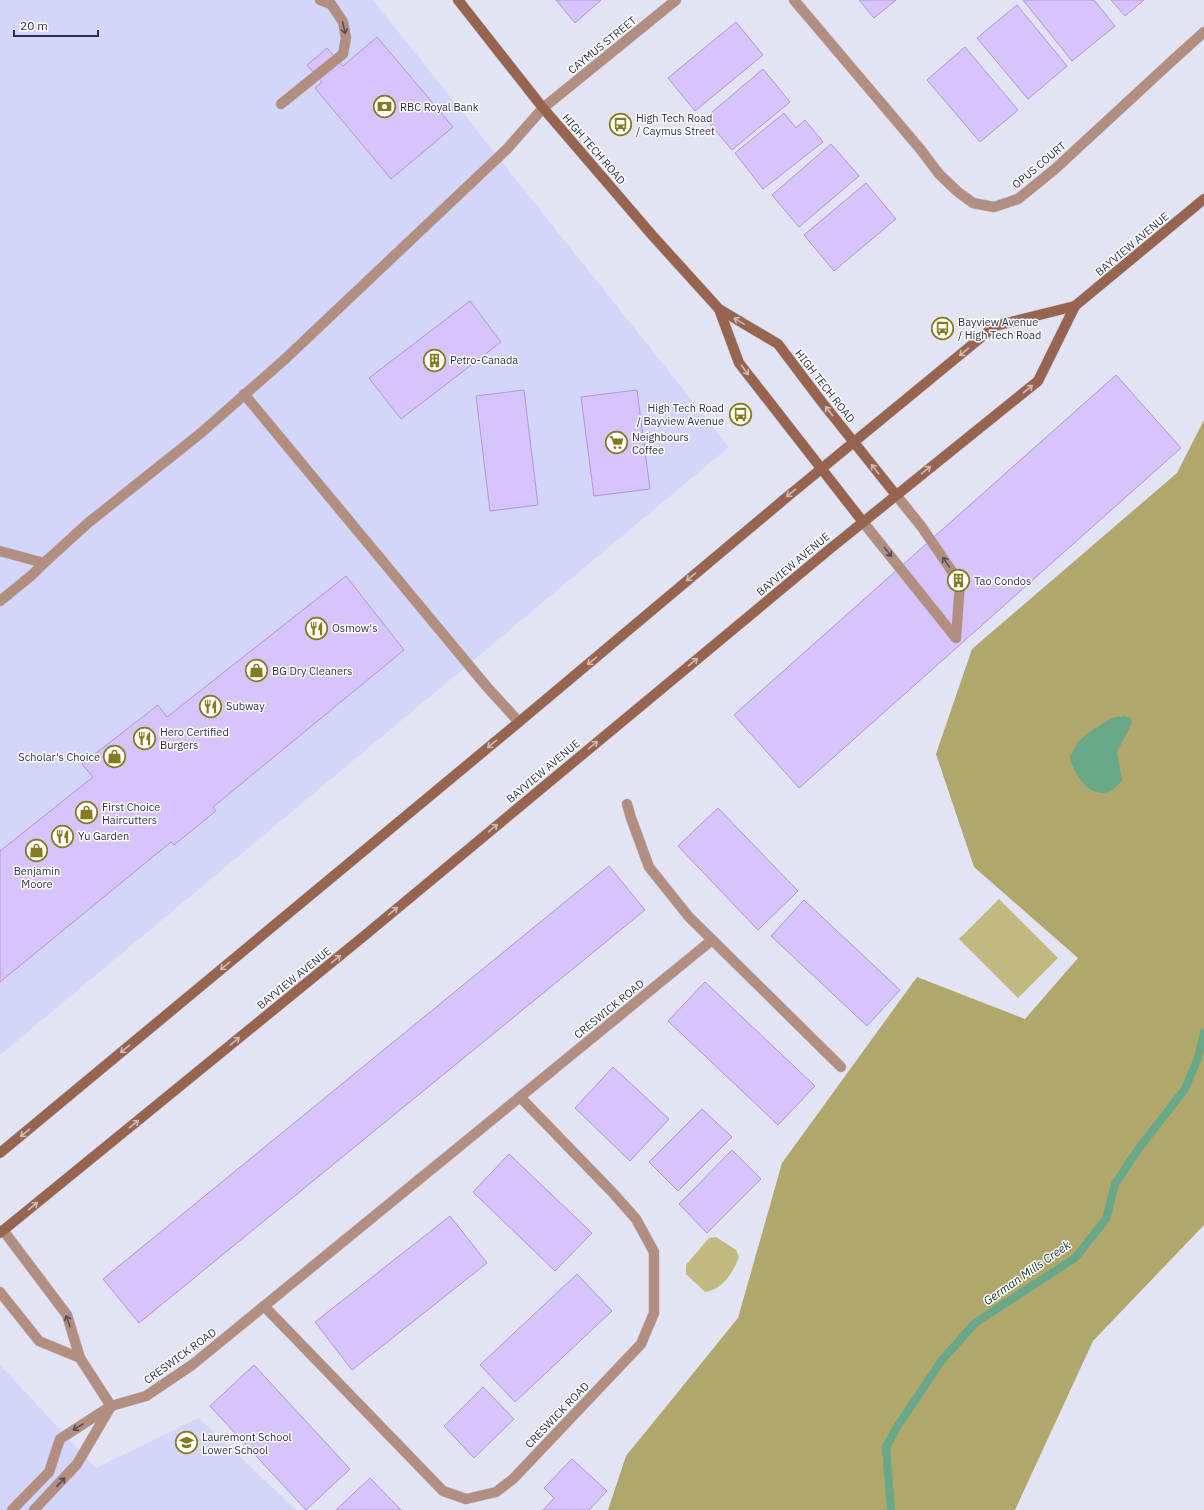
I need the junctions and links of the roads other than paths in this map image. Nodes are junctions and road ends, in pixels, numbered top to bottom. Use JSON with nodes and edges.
{"nodes":[{"id":1,"x":320,"y":0,"type":"edge"},
{"id":2,"x":458,"y":0,"type":"edge"},
{"id":3,"x":676,"y":0,"type":"edge"},
{"id":4,"x":794,"y":0,"type":"edge"},
{"id":5,"x":1204,"y":32,"type":"edge"},
{"id":6,"x":281,"y":104,"type":"dead end"},
{"id":7,"x":543,"y":108,"type":"junction"},
{"id":8,"x":1204,"y":200,"type":"edge"},
{"id":9,"x":1075,"y":306,"type":"junction"},
{"id":10,"x":719,"y":309,"type":"junction"},
{"id":11,"x":244,"y":394,"type":"junction"},
{"id":12,"x":853,"y":442,"type":"junction"},
{"id":13,"x":821,"y":469,"type":"junction"},
{"id":14,"x":896,"y":495,"type":"junction"},
{"id":15,"x":863,"y":522,"type":"junction"},
{"id":16,"x":0,"y":551,"type":"edge"},
{"id":17,"x":44,"y":563,"type":"junction"},
{"id":18,"x":0,"y":601,"type":"edge"},
{"id":19,"x":519,"y":722,"type":"junction"},
{"id":20,"x":628,"y":804,"type":"dead end"},
{"id":21,"x":712,"y":940,"type":"junction"},
{"id":22,"x":841,"y":1067,"type":"dead end"},
{"id":23,"x":520,"y":1097,"type":"junction"},
{"id":24,"x":0,"y":1153,"type":"edge"},
{"id":25,"x":1,"y":1230,"type":"edge"},
{"id":26,"x":0,"y":1292,"type":"edge"},
{"id":27,"x":264,"y":1306,"type":"junction"},
{"id":28,"x":80,"y":1358,"type":"junction"},
{"id":29,"x":111,"y":1406,"type":"junction"},
{"id":30,"x":12,"y":1510,"type":"edge"},
{"id":31,"x":34,"y":1510,"type":"edge"}],
"edges":[{"from":1,"to":6,"type":"street","one_way":true},
{"from":2,"to":7,"type":"main road","name":"HIGH TECH ROAD"},
{"from":3,"to":7,"type":"street","name":"CAYMUS STREET"},
{"from":4,"to":5,"type":"street","name":"OPUS COURT"},
{"from":7,"to":10,"type":"main road","name":"HIGH TECH ROAD"},
{"from":7,"to":11,"type":"street","name":"CAYMUS STREET"},
{"from":8,"to":9,"type":"main road","name":"BAYVIEW AVENUE"},
{"from":9,"to":12,"type":"main road","name":"BAYVIEW AVENUE","one_way":true},
{"from":14,"to":9,"type":"main road","name":"BAYVIEW AVENUE","one_way":true},
{"from":12,"to":10,"type":"main road","name":"HIGH TECH ROAD","one_way":true},
{"from":10,"to":13,"type":"main road","name":"HIGH TECH ROAD","one_way":true},
{"from":11,"to":17,"type":"street","name":"CAYMUS STREET"},
{"from":11,"to":19,"type":"street"},
{"from":12,"to":13,"type":"main road","name":"BAYVIEW AVENUE"},
{"from":14,"to":12,"type":"main road","name":"HIGH TECH ROAD","one_way":true},
{"from":13,"to":15,"type":"main road","name":"HIGH TECH ROAD"},
{"from":13,"to":19,"type":"main road","name":"BAYVIEW AVENUE","one_way":true},
{"from":14,"to":15,"type":"main road","name":"BAYVIEW AVENUE"},
{"from":15,"to":14,"type":"street","one_way":true},
{"from":25,"to":15,"type":"main road","name":"BAYVIEW AVENUE","one_way":true},
{"from":16,"to":17,"type":"street"},
{"from":17,"to":18,"type":"street","name":"CAYMUS STREET"},
{"from":19,"to":24,"type":"main road","name":"BAYVIEW AVENUE","one_way":true},
{"from":20,"to":21,"type":"street"},
{"from":21,"to":22,"type":"street"},
{"from":21,"to":23,"type":"street","name":"CRESWICK ROAD"},
{"from":23,"to":27,"type":"street","name":"CRESWICK ROAD"},
{"from":23,"to":27,"type":"street","name":"CRESWICK ROAD"},
{"from":28,"to":25,"type":"street","one_way":true},
{"from":26,"to":28,"type":"street"},
{"from":27,"to":29,"type":"street","name":"CRESWICK ROAD"},
{"from":28,"to":29,"type":"street"},
{"from":29,"to":30,"type":"street","name":"CRESWICK ROAD","one_way":true},
{"from":31,"to":29,"type":"street","one_way":true}]}
